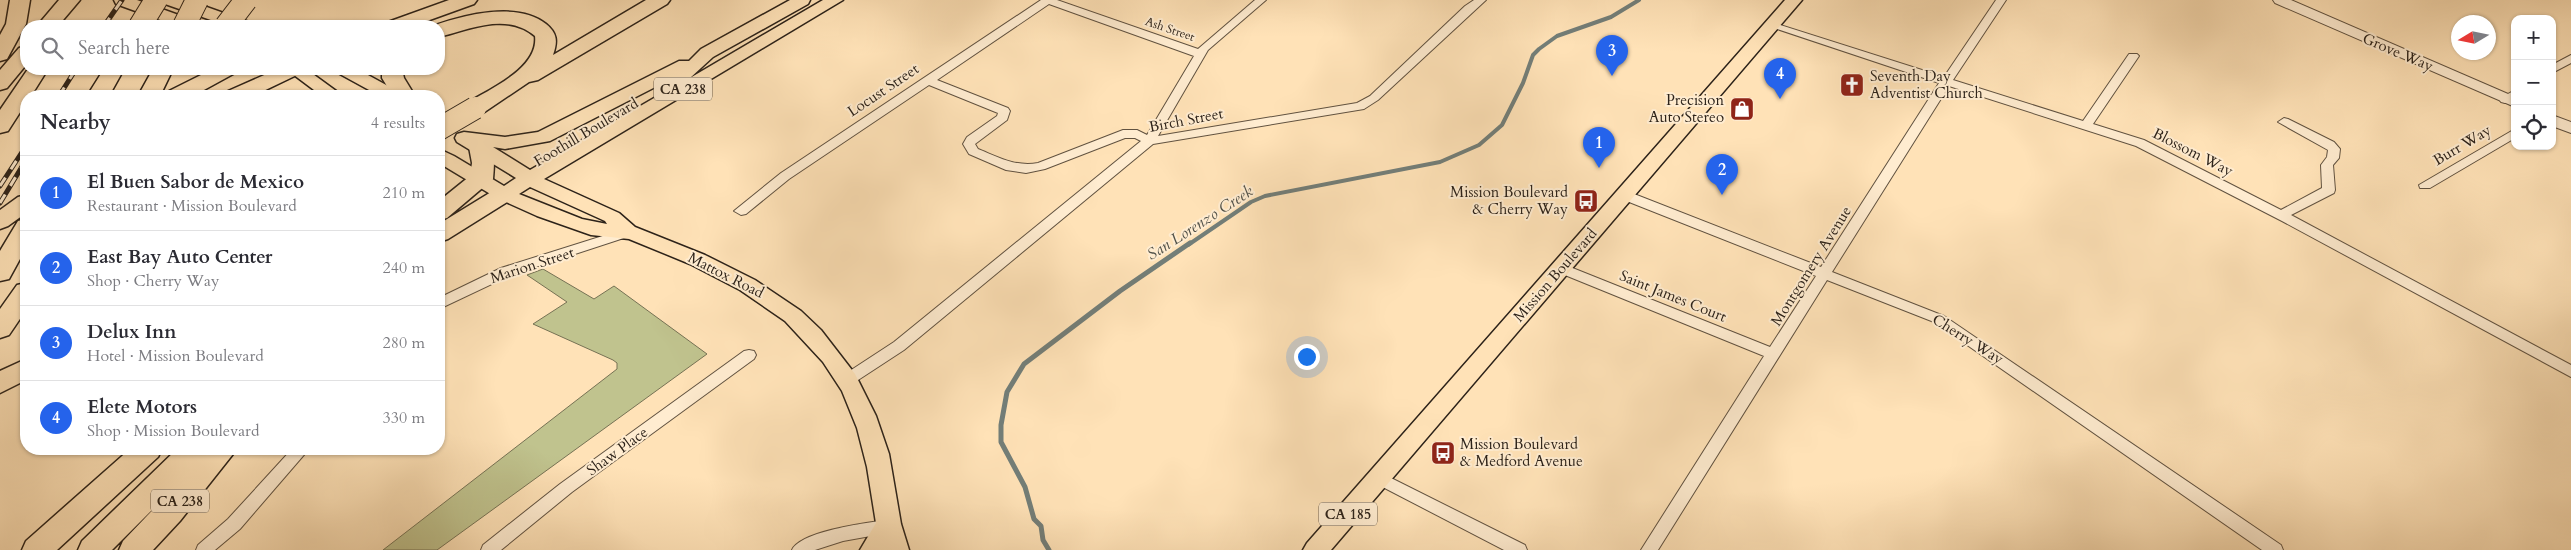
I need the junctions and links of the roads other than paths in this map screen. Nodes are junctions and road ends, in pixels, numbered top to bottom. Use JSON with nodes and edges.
{"nodes":[{"id":1,"x":20,"y":0,"type":"edge"},
{"id":2,"x":122,"y":0,"type":"edge"},
{"id":3,"x":156,"y":0,"type":"edge"},
{"id":4,"x":171,"y":0,"type":"edge"},
{"id":5,"x":196,"y":0,"type":"edge"},
{"id":6,"x":246,"y":0,"type":"edge"},
{"id":7,"x":467,"y":0,"type":"edge"},
{"id":8,"x":660,"y":0,"type":"edge"},
{"id":9,"x":802,"y":0,"type":"edge"},
{"id":10,"x":835,"y":0,"type":"edge"},
{"id":11,"x":1047,"y":0,"type":"edge"},
{"id":12,"x":1262,"y":0,"type":"edge"},
{"id":13,"x":1481,"y":0,"type":"edge"},
{"id":14,"x":1794,"y":0,"type":"edge"},
{"id":15,"x":2001,"y":0,"type":"edge"},
{"id":16,"x":2280,"y":0,"type":"edge"},
{"id":17,"x":75,"y":3,"type":"edge"},
{"id":18,"x":54,"y":20,"type":"edge"},
{"id":19,"x":69,"y":20,"type":"edge"},
{"id":20,"x":144,"y":20,"type":"edge"},
{"id":21,"x":176,"y":20,"type":"edge"},
{"id":22,"x":187,"y":20,"type":"edge"},
{"id":23,"x":226,"y":20,"type":"edge"},
{"id":24,"x":231,"y":20,"type":"edge"},
{"id":25,"x":412,"y":20,"type":"edge"},
{"id":26,"x":1772,"y":26,"type":"junction"},
{"id":27,"x":445,"y":29,"type":"edge"},
{"id":28,"x":707,"y":53,"type":"junction"},
{"id":29,"x":1200,"y":54,"type":"junction"},
{"id":30,"x":0,"y":55,"type":"edge"},
{"id":31,"x":2133,"y":56,"type":"dead end"},
{"id":32,"x":2571,"y":58,"type":"edge"},
{"id":33,"x":20,"y":59,"type":"edge"},
{"id":34,"x":2556,"y":67,"type":"edge"},
{"id":35,"x":34,"y":75,"type":"edge"},
{"id":36,"x":110,"y":75,"type":"edge"},
{"id":37,"x":160,"y":75,"type":"edge"},
{"id":38,"x":189,"y":75,"type":"edge"},
{"id":39,"x":206,"y":75,"type":"edge"},
{"id":40,"x":216,"y":75,"type":"edge"},
{"id":41,"x":281,"y":75,"type":"edge"},
{"id":42,"x":304,"y":75,"type":"edge"},
{"id":43,"x":355,"y":75,"type":"edge"},
{"id":44,"x":393,"y":75,"type":"edge"},
{"id":45,"x":927,"y":80,"type":"junction"},
{"id":46,"x":1947,"y":80,"type":"junction"},
{"id":47,"x":0,"y":84,"type":"edge"},
{"id":48,"x":24,"y":90,"type":"edge"},
{"id":49,"x":102,"y":90,"type":"edge"},
{"id":50,"x":152,"y":90,"type":"edge"},
{"id":51,"x":178,"y":90,"type":"edge"},
{"id":52,"x":183,"y":90,"type":"edge"},
{"id":53,"x":186,"y":90,"type":"edge"},
{"id":54,"x":249,"y":90,"type":"edge"},
{"id":55,"x":326,"y":90,"type":"edge"},
{"id":56,"x":381,"y":90,"type":"edge"},
{"id":57,"x":400,"y":90,"type":"edge"},
{"id":58,"x":20,"y":96,"type":"edge"},
{"id":59,"x":2511,"y":99,"type":"edge"},
{"id":60,"x":475,"y":108,"type":"junction"},
{"id":61,"x":2284,"y":122,"type":"dead end"},
{"id":62,"x":2556,"y":122,"type":"edge"},
{"id":63,"x":2086,"y":125,"type":"junction"},
{"id":64,"x":0,"y":126,"type":"edge"},
{"id":65,"x":445,"y":126,"type":"edge"},
{"id":66,"x":445,"y":127,"type":"edge"},
{"id":67,"x":2571,"y":128,"type":"edge"},
{"id":68,"x":2511,"y":135,"type":"edge"},
{"id":69,"x":1149,"y":141,"type":"junction"},
{"id":70,"x":472,"y":143,"type":"junction"},
{"id":71,"x":445,"y":158,"type":"edge"},
{"id":72,"x":526,"y":176,"type":"junction"},
{"id":73,"x":481,"y":179,"type":"junction"},
{"id":74,"x":2425,"y":186,"type":"dead end"},
{"id":75,"x":504,"y":194,"type":"junction"},
{"id":76,"x":1624,"y":195,"type":"junction"},
{"id":77,"x":20,"y":206,"type":"edge"},
{"id":78,"x":445,"y":208,"type":"edge"},
{"id":79,"x":741,"y":211,"type":"dead end"},
{"id":80,"x":2281,"y":215,"type":"junction"},
{"id":81,"x":20,"y":220,"type":"edge"},
{"id":82,"x":0,"y":221,"type":"edge"},
{"id":83,"x":445,"y":230,"type":"edge"},
{"id":84,"x":628,"y":232,"type":"junction"},
{"id":85,"x":0,"y":233,"type":"edge"},
{"id":86,"x":20,"y":237,"type":"edge"},
{"id":87,"x":20,"y":265,"type":"edge"},
{"id":88,"x":1560,"y":268,"type":"junction"},
{"id":89,"x":0,"y":273,"type":"edge"},
{"id":90,"x":1825,"y":274,"type":"junction"},
{"id":91,"x":0,"y":284,"type":"edge"},
{"id":92,"x":20,"y":300,"type":"edge"},
{"id":93,"x":445,"y":301,"type":"edge"},
{"id":94,"x":0,"y":329,"type":"edge"},
{"id":95,"x":1774,"y":354,"type":"junction"},
{"id":96,"x":749,"y":355,"type":"dead end"},
{"id":97,"x":2571,"y":372,"type":"edge"},
{"id":98,"x":847,"y":380,"type":"junction"},
{"id":99,"x":141,"y":455,"type":"edge"},
{"id":100,"x":179,"y":455,"type":"edge"},
{"id":101,"x":189,"y":455,"type":"edge"},
{"id":102,"x":218,"y":455,"type":"edge"},
{"id":103,"x":296,"y":455,"type":"edge"},
{"id":104,"x":1379,"y":478,"type":"junction"},
{"id":105,"x":161,"y":483,"type":"junction"},
{"id":106,"x":892,"y":539,"type":"edge"},
{"id":107,"x":37,"y":550,"type":"edge"},
{"id":108,"x":93,"y":550,"type":"edge"},
{"id":109,"x":134,"y":550,"type":"edge"},
{"id":110,"x":204,"y":550,"type":"edge"},
{"id":111,"x":489,"y":550,"type":"edge"},
{"id":112,"x":800,"y":550,"type":"edge"},
{"id":113,"x":873,"y":550,"type":"edge"},
{"id":114,"x":1316,"y":550,"type":"edge"},
{"id":115,"x":1519,"y":550,"type":"edge"},
{"id":116,"x":1649,"y":550,"type":"edge"},
{"id":117,"x":2275,"y":550,"type":"edge"}],
"edges":[{"from":1,"to":30,"type":"highway"},
{"from":2,"to":21,"type":"main road"},
{"from":3,"to":20,"type":"highway","bridge":true},
{"from":4,"to":23,"type":"main road"},
{"from":5,"to":22,"type":"highway","bridge":true},
{"from":6,"to":24,"type":"highway","bridge":true},
{"from":7,"to":25,"type":"highway"},
{"from":8,"to":60,"type":"highway"},
{"from":9,"to":28,"type":"main road","name":"Foothill Boulevard"},
{"from":10,"to":72,"type":"main road","name":"Foothill Boulevard","number":"CA 238"},
{"from":11,"to":29,"type":"street","name":"Ash Street"},
{"from":11,"to":45,"type":"street","name":"Locust Street"},
{"from":12,"to":29,"type":"street"},
{"from":13,"to":69,"type":"street","name":"Birch Street"},
{"from":14,"to":26,"type":"main road","name":"Mission Boulevard","number":"CA 185"},
{"from":15,"to":46,"type":"street","name":"Montgomery Avenue"},
{"from":16,"to":59,"type":"street","name":"Grove Way"},
{"from":17,"to":18,"type":"highway"},
{"from":17,"to":19,"type":"highway"},
{"from":26,"to":46,"type":"street","name":"Blossom Way"},
{"from":26,"to":76,"type":"main road","name":"Mission Boulevard","number":"CA 185"},
{"from":27,"to":60,"type":"highway"},
{"from":28,"to":70,"type":"main road"},
{"from":28,"to":72,"type":"main road","name":"Foothill Boulevard"},
{"from":29,"to":69,"type":"street"},
{"from":31,"to":63,"type":"street"},
{"from":32,"to":34,"type":"street"},
{"from":33,"to":47,"type":"highway"},
{"from":35,"to":48,"type":"highway"},
{"from":36,"to":49,"type":"highway"},
{"from":37,"to":50,"type":"highway"},
{"from":38,"to":51,"type":"highway"},
{"from":39,"to":52,"type":"highway"},
{"from":40,"to":53,"type":"highway"},
{"from":41,"to":54,"type":"highway"},
{"from":42,"to":55,"type":"main road"},
{"from":43,"to":56,"type":"main road"},
{"from":44,"to":57,"type":"highway"},
{"from":45,"to":69,"type":"street"},
{"from":45,"to":79,"type":"street","name":"Locust Street"},
{"from":46,"to":63,"type":"street","name":"Blossom Way"},
{"from":46,"to":90,"type":"street","name":"Montgomery Avenue"},
{"from":58,"to":64,"type":"highway"},
{"from":60,"to":65,"type":"highway","bridge":true},
{"from":61,"to":80,"type":"street"},
{"from":62,"to":67,"type":"street"},
{"from":63,"to":80,"type":"street","name":"Blossom Way"},
{"from":66,"to":70,"type":"main road"},
{"from":68,"to":74,"type":"street","name":"Burr Way"},
{"from":69,"to":98,"type":"street","name":"Birch Street"},
{"from":70,"to":72,"type":"main road"},
{"from":70,"to":73,"type":"highway"},
{"from":71,"to":73,"type":"main road"},
{"from":72,"to":75,"type":"main road","number":"CA 238"},
{"from":72,"to":84,"type":"main road"},
{"from":73,"to":75,"type":"main road"},
{"from":73,"to":78,"type":"highway"},
{"from":75,"to":83,"type":"highway","number":"CA 238"},
{"from":75,"to":84,"type":"main road"},
{"from":76,"to":88,"type":"main road","name":"Mission Boulevard","number":"CA 185"},
{"from":76,"to":90,"type":"street","name":"Cherry Way"},
{"from":77,"to":82,"type":"highway"},
{"from":80,"to":97,"type":"street","name":"Blossom Way"},
{"from":81,"to":85,"type":"highway"},
{"from":84,"to":93,"type":"street","name":"Marion Street"},
{"from":84,"to":98,"type":"main road","name":"Mattox Road"},
{"from":86,"to":89,"type":"highway"},
{"from":87,"to":91,"type":"highway"},
{"from":88,"to":95,"type":"street","name":"Saint James Court"},
{"from":88,"to":104,"type":"main road","name":"Mission Boulevard","number":"CA 185"},
{"from":90,"to":95,"type":"street","name":"Montgomery Avenue"},
{"from":90,"to":117,"type":"street","name":"Cherry Way"},
{"from":92,"to":94,"type":"highway"},
{"from":95,"to":116,"type":"street","name":"Montgomery Avenue"},
{"from":96,"to":111,"type":"street","name":"Shaw Place"},
{"from":98,"to":106,"type":"main road","name":"Mattox Road"},
{"from":99,"to":107,"type":"highway"},
{"from":100,"to":105,"type":"highway"},
{"from":101,"to":105,"type":"highway"},
{"from":102,"to":109,"type":"highway","number":"CA 238"},
{"from":103,"to":110,"type":"street"},
{"from":104,"to":114,"type":"main road","name":"Mission Boulevard","number":"CA 185"},
{"from":104,"to":115,"type":"street"},
{"from":105,"to":108,"type":"highway"},
{"from":106,"to":112,"type":"street"},
{"from":106,"to":113,"type":"main road"}]}
